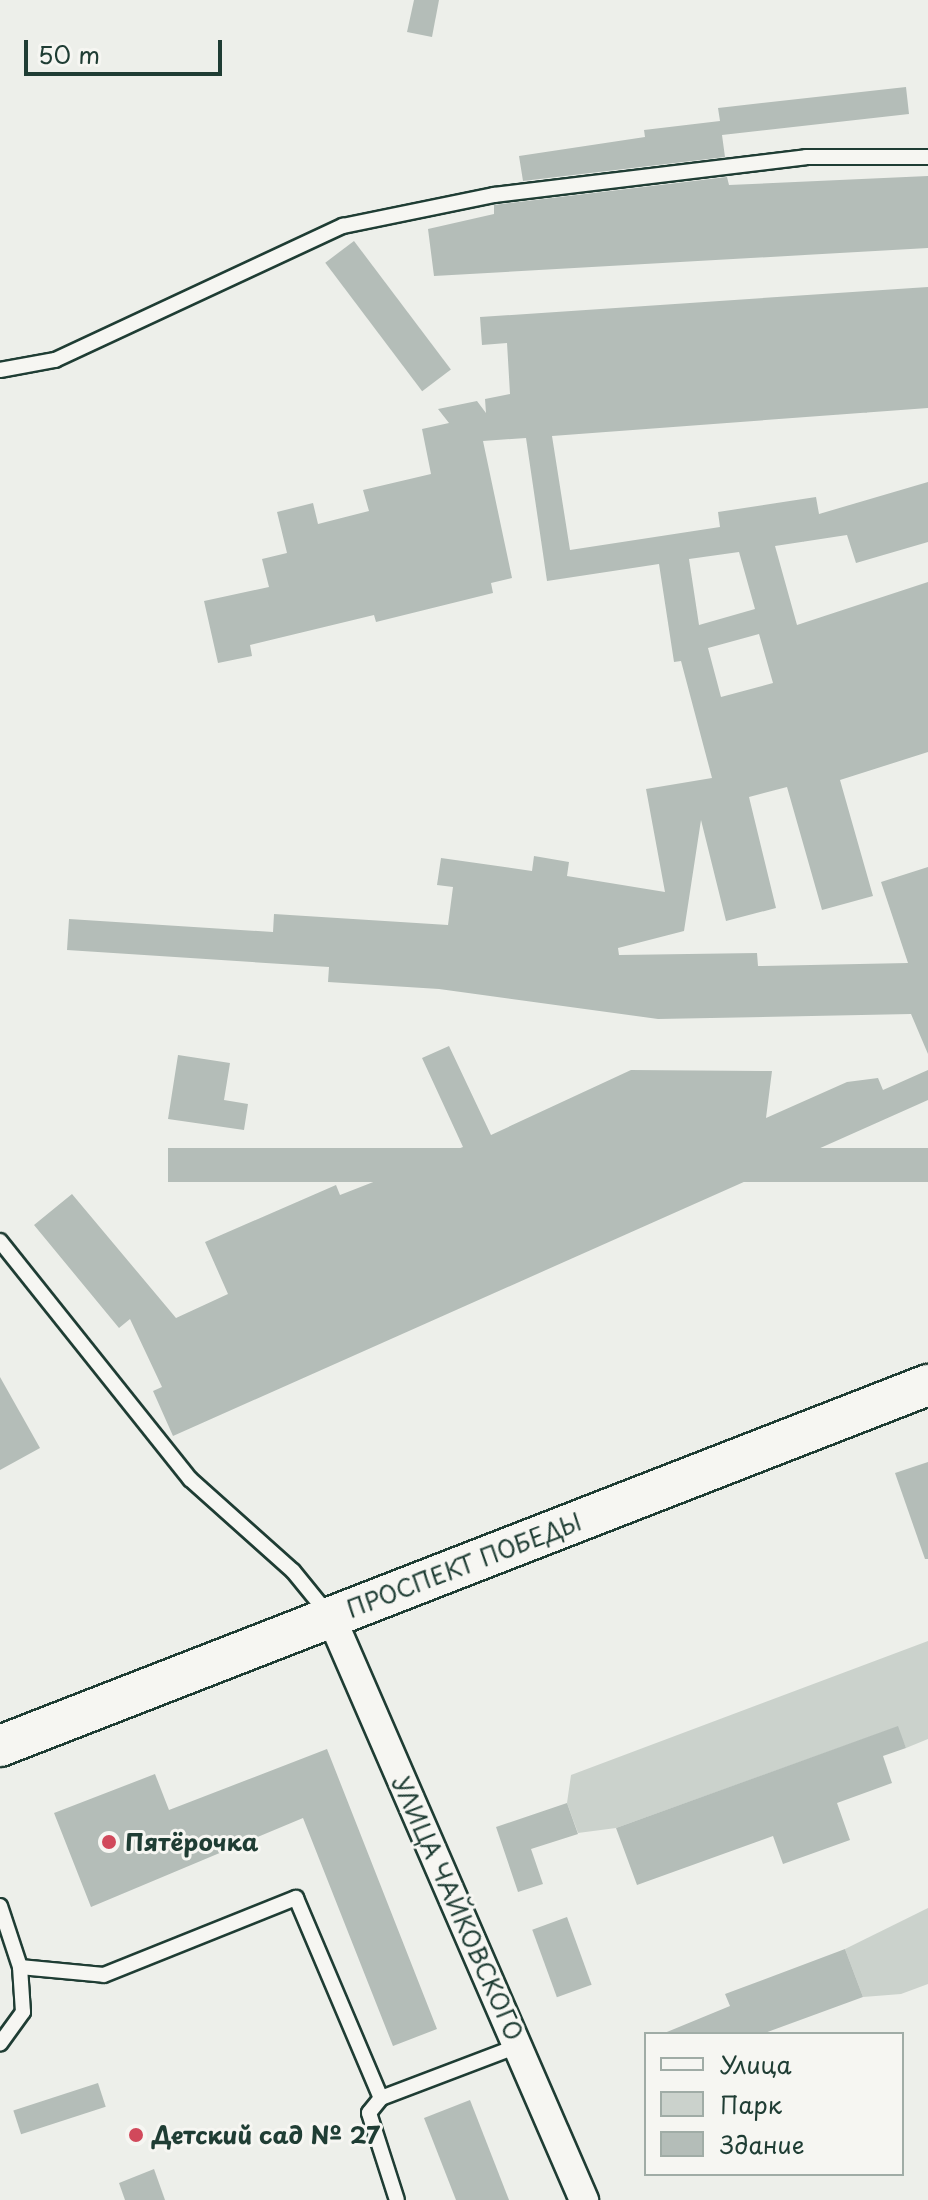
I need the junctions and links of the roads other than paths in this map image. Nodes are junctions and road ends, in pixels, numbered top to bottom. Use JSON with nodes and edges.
{"nodes":[{"id":1,"x":928,"y":157,"type":"edge"},
{"id":2,"x":0,"y":370,"type":"edge"},
{"id":3,"x":0,"y":1241,"type":"edge"},
{"id":4,"x":928,"y":1385,"type":"edge"},
{"id":5,"x":331,"y":1617,"type":"junction"},
{"id":6,"x":0,"y":1746,"type":"edge"},
{"id":7,"x":0,"y":1906,"type":"edge"},
{"id":8,"x":20,"y":1967,"type":"junction"},
{"id":9,"x":0,"y":2044,"type":"edge"},
{"id":10,"x":518,"y":2046,"type":"junction"},
{"id":11,"x":381,"y":2098,"type":"junction"},
{"id":12,"x":397,"y":2200,"type":"edge"},
{"id":13,"x":584,"y":2200,"type":"edge"}],
"edges":[{"from":1,"to":2,"type":"lane"},
{"from":3,"to":5,"type":"lane"},
{"from":4,"to":5,"type":"street","name":"ПРОСПЕКТ ПОБЕДЫ"},
{"from":5,"to":6,"type":"street","name":"ПРОСПЕКТ ПОБЕДЫ"},
{"from":5,"to":10,"type":"street","name":"УЛИЦА ЧАЙКОВСКОГО"},
{"from":7,"to":8,"type":"lane"},
{"from":8,"to":9,"type":"lane"},
{"from":8,"to":11,"type":"lane"},
{"from":10,"to":11,"type":"lane"},
{"from":10,"to":13,"type":"street","name":"УЛИЦА ЧАЙКОВСКОГО"},
{"from":11,"to":12,"type":"lane"}]}
